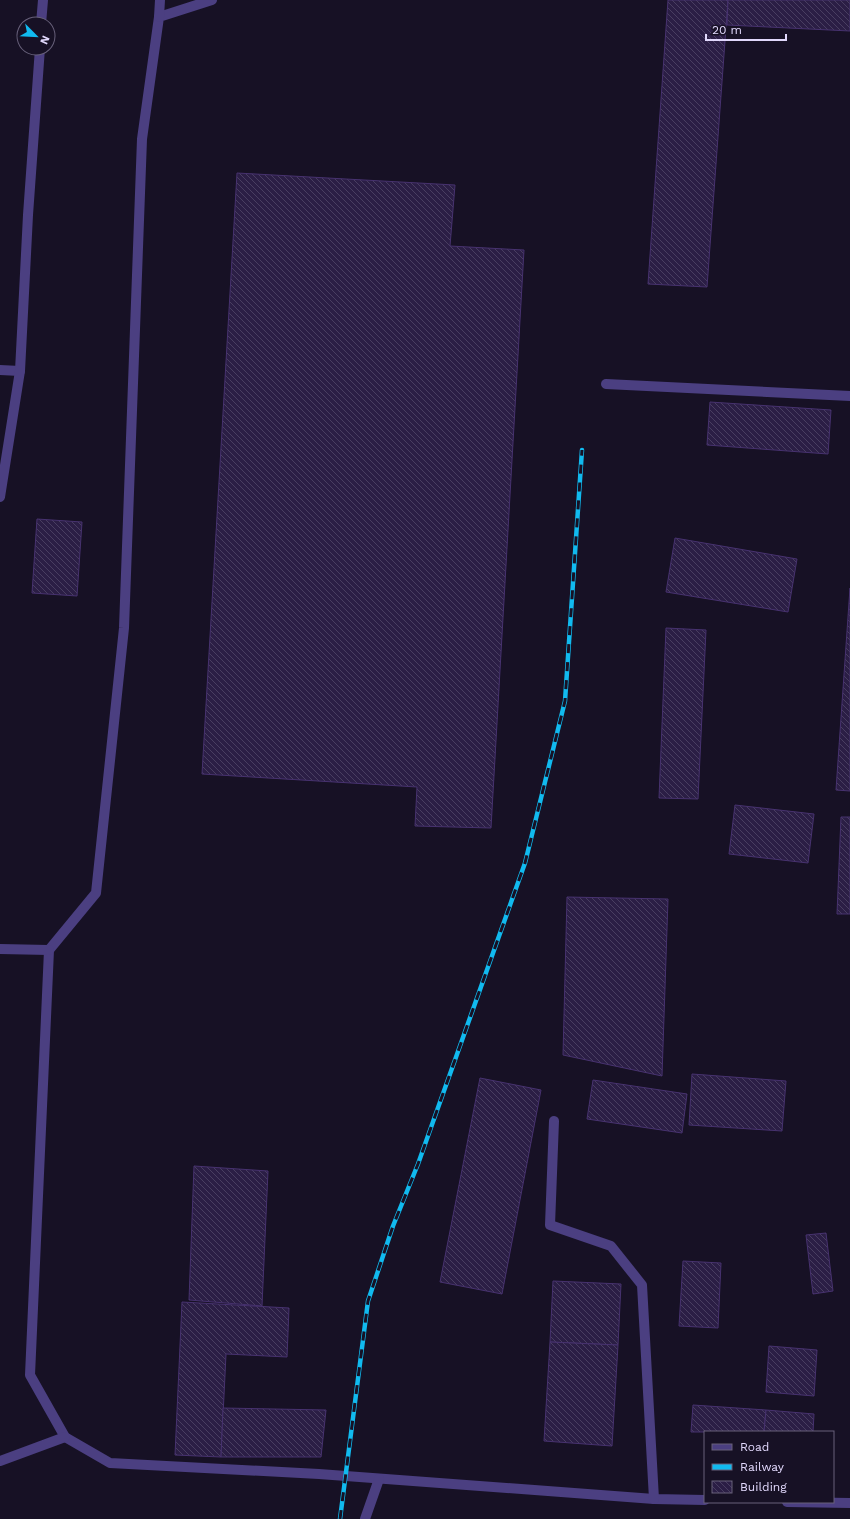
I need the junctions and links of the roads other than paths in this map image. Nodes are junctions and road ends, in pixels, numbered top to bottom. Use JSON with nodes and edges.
{"nodes":[{"id":1,"x":43,"y":0,"type":"edge"},
{"id":2,"x":160,"y":0,"type":"edge"},
{"id":3,"x":212,"y":0,"type":"edge"},
{"id":4,"x":42,"y":16,"type":"edge"},
{"id":5,"x":159,"y":17,"type":"junction"},
{"id":6,"x":39,"y":56,"type":"edge"},
{"id":7,"x":0,"y":370,"type":"edge"},
{"id":8,"x":20,"y":372,"type":"junction"},
{"id":9,"x":606,"y":384,"type":"dead end"},
{"id":10,"x":850,"y":396,"type":"edge"},
{"id":11,"x":0,"y":497,"type":"edge"},
{"id":12,"x":0,"y":949,"type":"edge"},
{"id":13,"x":49,"y":950,"type":"junction"},
{"id":14,"x":554,"y":1121,"type":"dead end"},
{"id":15,"x":66,"y":1437,"type":"junction"},
{"id":16,"x":0,"y":1461,"type":"edge"},
{"id":17,"x":379,"y":1479,"type":"junction"},
{"id":18,"x":654,"y":1499,"type":"junction"},
{"id":19,"x":704,"y":1500,"type":"edge"},
{"id":20,"x":818,"y":1503,"type":"edge"},
{"id":21,"x":850,"y":1504,"type":"edge"},
{"id":22,"x":365,"y":1519,"type":"edge"}],
"edges":[{"from":1,"to":4,"type":"street"},
{"from":2,"to":5,"type":"street"},
{"from":3,"to":5,"type":"street"},
{"from":5,"to":13,"type":"street"},
{"from":6,"to":8,"type":"street"},
{"from":7,"to":8,"type":"street"},
{"from":8,"to":11,"type":"street"},
{"from":9,"to":10,"type":"street"},
{"from":12,"to":13,"type":"street"},
{"from":13,"to":15,"type":"street"},
{"from":14,"to":18,"type":"street"},
{"from":15,"to":16,"type":"street"},
{"from":15,"to":17,"type":"street"},
{"from":17,"to":18,"type":"street"},
{"from":17,"to":22,"type":"street"},
{"from":18,"to":19,"type":"street"},
{"from":20,"to":21,"type":"street"}]}
